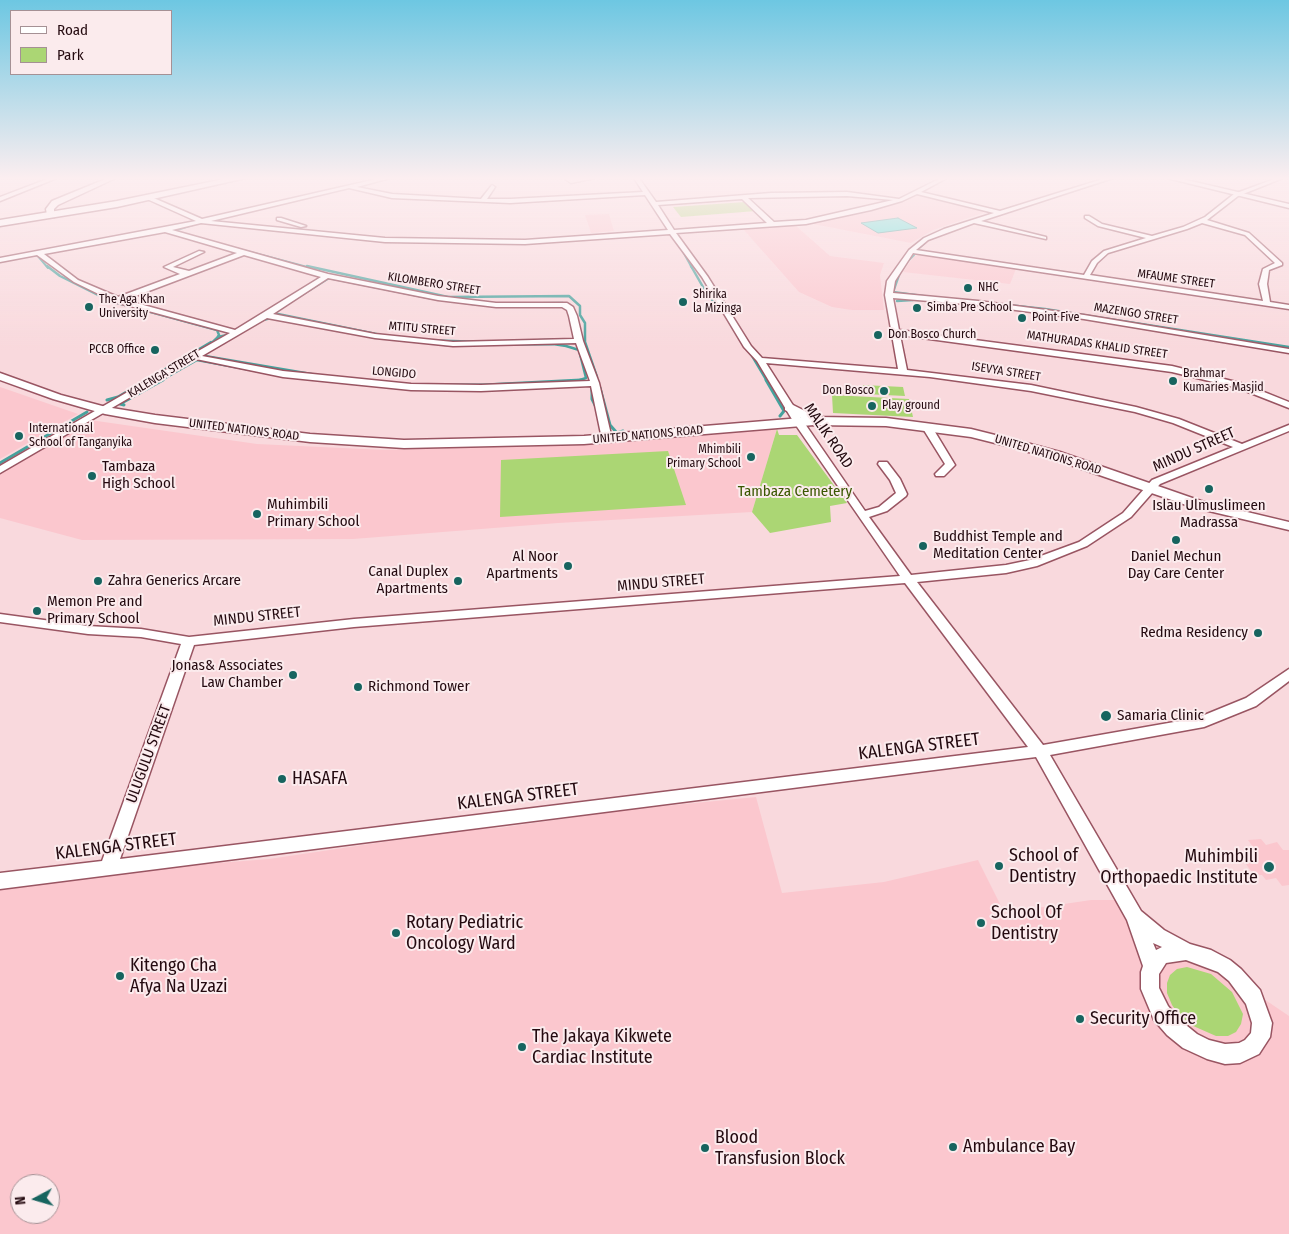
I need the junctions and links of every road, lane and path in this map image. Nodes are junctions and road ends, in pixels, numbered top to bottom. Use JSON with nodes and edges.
{"nodes":[{"id":1,"x":134,"y":236,"type":"edge"},
{"id":2,"x":185,"y":236,"type":"edge"},
{"id":3,"x":336,"y":236,"type":"edge"},
{"id":4,"x":618,"y":236,"type":"edge"},
{"id":5,"x":675,"y":236,"type":"edge"},
{"id":6,"x":935,"y":236,"type":"edge"},
{"id":7,"x":1034,"y":236,"type":"edge"},
{"id":8,"x":1144,"y":236,"type":"edge"},
{"id":9,"x":1155,"y":236,"type":"edge"},
{"id":10,"x":1247,"y":236,"type":"edge"},
{"id":11,"x":1150,"y":237,"type":"junction"},
{"id":12,"x":1044,"y":238,"type":"dead end"},
{"id":13,"x":201,"y":252,"type":"dead end"},
{"id":14,"x":245,"y":252,"type":"junction"},
{"id":15,"x":911,"y":252,"type":"junction"},
{"id":16,"x":38,"y":253,"type":"junction"},
{"id":17,"x":0,"y":260,"type":"edge"},
{"id":18,"x":192,"y":273,"type":"junction"},
{"id":19,"x":327,"y":276,"type":"junction"},
{"id":20,"x":1086,"y":277,"type":"junction"},
{"id":21,"x":889,"y":295,"type":"junction"},
{"id":22,"x":118,"y":300,"type":"junction"},
{"id":23,"x":1267,"y":304,"type":"junction"},
{"id":24,"x":1289,"y":307,"type":"edge"},
{"id":25,"x":266,"y":315,"type":"junction"},
{"id":26,"x":235,"y":332,"type":"junction"},
{"id":27,"x":897,"y":332,"type":"junction"},
{"id":28,"x":579,"y":341,"type":"junction"},
{"id":29,"x":1289,"y":351,"type":"edge"},
{"id":30,"x":192,"y":356,"type":"junction"},
{"id":31,"x":760,"y":360,"type":"junction"},
{"id":32,"x":904,"y":372,"type":"junction"},
{"id":33,"x":0,"y":376,"type":"edge"},
{"id":34,"x":595,"y":384,"type":"junction"},
{"id":35,"x":1289,"y":405,"type":"edge"},
{"id":36,"x":788,"y":407,"type":"junction"},
{"id":37,"x":106,"y":410,"type":"junction"},
{"id":38,"x":814,"y":421,"type":"junction"},
{"id":39,"x":798,"y":422,"type":"junction"},
{"id":40,"x":927,"y":427,"type":"junction"},
{"id":41,"x":1289,"y":428,"type":"edge"},
{"id":42,"x":607,"y":438,"type":"junction"},
{"id":43,"x":1241,"y":447,"type":"junction"},
{"id":44,"x":883,"y":464,"type":"dead end"},
{"id":45,"x":0,"y":470,"type":"edge"},
{"id":46,"x":940,"y":474,"type":"dead end"},
{"id":47,"x":1149,"y":489,"type":"junction"},
{"id":48,"x":862,"y":515,"type":"junction"},
{"id":49,"x":1289,"y":526,"type":"edge"},
{"id":50,"x":908,"y":580,"type":"junction"},
{"id":51,"x":0,"y":618,"type":"edge"},
{"id":52,"x":189,"y":641,"type":"junction"},
{"id":53,"x":1289,"y":674,"type":"edge"},
{"id":54,"x":1040,"y":751,"type":"junction"},
{"id":55,"x":108,"y":868,"type":"junction"},
{"id":56,"x":0,"y":882,"type":"edge"},
{"id":57,"x":1135,"y":916,"type":"junction"},
{"id":58,"x":1186,"y":952,"type":"junction"},
{"id":59,"x":1152,"y":965,"type":"junction"}],
"edges":[{"from":1,"to":16,"type":"street"},
{"from":2,"to":14,"type":"street","name":"KILOMBERO STREET"},
{"from":3,"to":4,"type":"street"},
{"from":5,"to":31,"type":"street","name":"MALIK ROAD"},
{"from":6,"to":15,"type":"street"},
{"from":7,"to":12,"type":"street"},
{"from":8,"to":11,"type":"street"},
{"from":9,"to":11,"type":"street"},
{"from":10,"to":23,"type":"street"},
{"from":11,"to":20,"type":"street"},
{"from":13,"to":18,"type":"street"},
{"from":14,"to":18,"type":"street"},
{"from":14,"to":19,"type":"street","name":"KILOMBERO STREET"},
{"from":15,"to":20,"type":"street","name":"MFAUME STREET"},
{"from":15,"to":21,"type":"street"},
{"from":16,"to":17,"type":"street"},
{"from":16,"to":22,"type":"street"},
{"from":18,"to":22,"type":"street"},
{"from":19,"to":25,"type":"street","name":"KALENGA STREET"},
{"from":19,"to":28,"type":"street","name":"KILOMBERO STREET"},
{"from":20,"to":23,"type":"street","name":"MFAUME STREET"},
{"from":21,"to":27,"type":"street"},
{"from":21,"to":29,"type":"street","name":"MAZENGO STREET"},
{"from":22,"to":26,"type":"street"},
{"from":23,"to":24,"type":"street","name":"MFAUME STREET"},
{"from":25,"to":26,"type":"street","name":"KALENGA STREET"},
{"from":25,"to":28,"type":"street","name":"MTITU STREET"},
{"from":26,"to":30,"type":"street","name":"KALENGA STREET"},
{"from":27,"to":32,"type":"street"},
{"from":27,"to":35,"type":"street","name":"MATHURADAS KHALID STREET"},
{"from":28,"to":34,"type":"street","name":"KILOMBERO STREET"},
{"from":30,"to":34,"type":"street","name":"LONGIDO"},
{"from":30,"to":37,"type":"street","name":"KALENGA STREET"},
{"from":31,"to":32,"type":"street","name":"ISEVYA STREET"},
{"from":31,"to":36,"type":"street","name":"MALIK ROAD"},
{"from":32,"to":43,"type":"street","name":"ISEVYA STREET"},
{"from":33,"to":37,"type":"street","name":"UNITED NATIONS ROAD"},
{"from":34,"to":42,"type":"street","name":"KILOMBERO STREET"},
{"from":36,"to":38,"type":"street"},
{"from":36,"to":39,"type":"street","name":"MALIK ROAD"},
{"from":37,"to":42,"type":"street","name":"UNITED NATIONS ROAD"},
{"from":37,"to":45,"type":"street","name":"KALENGA STREET"},
{"from":38,"to":39,"type":"street","name":"UNITED NATIONS ROAD"},
{"from":38,"to":40,"type":"street","name":"UNITED NATIONS ROAD"},
{"from":39,"to":42,"type":"street","name":"UNITED NATIONS ROAD"},
{"from":39,"to":48,"type":"street","name":"MALIK ROAD"},
{"from":40,"to":46,"type":"street"},
{"from":40,"to":47,"type":"street","name":"UNITED NATIONS ROAD"},
{"from":41,"to":43,"type":"street","name":"MINDU STREET"},
{"from":43,"to":47,"type":"street","name":"MINDU STREET"},
{"from":44,"to":48,"type":"street"},
{"from":47,"to":49,"type":"street","name":"UNITED NATIONS ROAD"},
{"from":47,"to":50,"type":"street","name":"MINDU STREET"},
{"from":48,"to":50,"type":"street","name":"MALIK ROAD"},
{"from":50,"to":52,"type":"street","name":"MINDU STREET"},
{"from":50,"to":54,"type":"street","name":"MALIK ROAD"},
{"from":51,"to":52,"type":"street","name":"MINDU STREET"},
{"from":52,"to":55,"type":"street","name":"ULUGULU STREET"},
{"from":53,"to":54,"type":"street","name":"KALENGA STREET"},
{"from":54,"to":55,"type":"street","name":"KALENGA STREET"},
{"from":54,"to":57,"type":"street","name":"MALIK ROAD"},
{"from":55,"to":56,"type":"street","name":"KALENGA STREET"},
{"from":57,"to":58,"type":"street"},
{"from":57,"to":59,"type":"street"},
{"from":58,"to":59,"type":"street"},
{"from":58,"to":59,"type":"street"}]}
